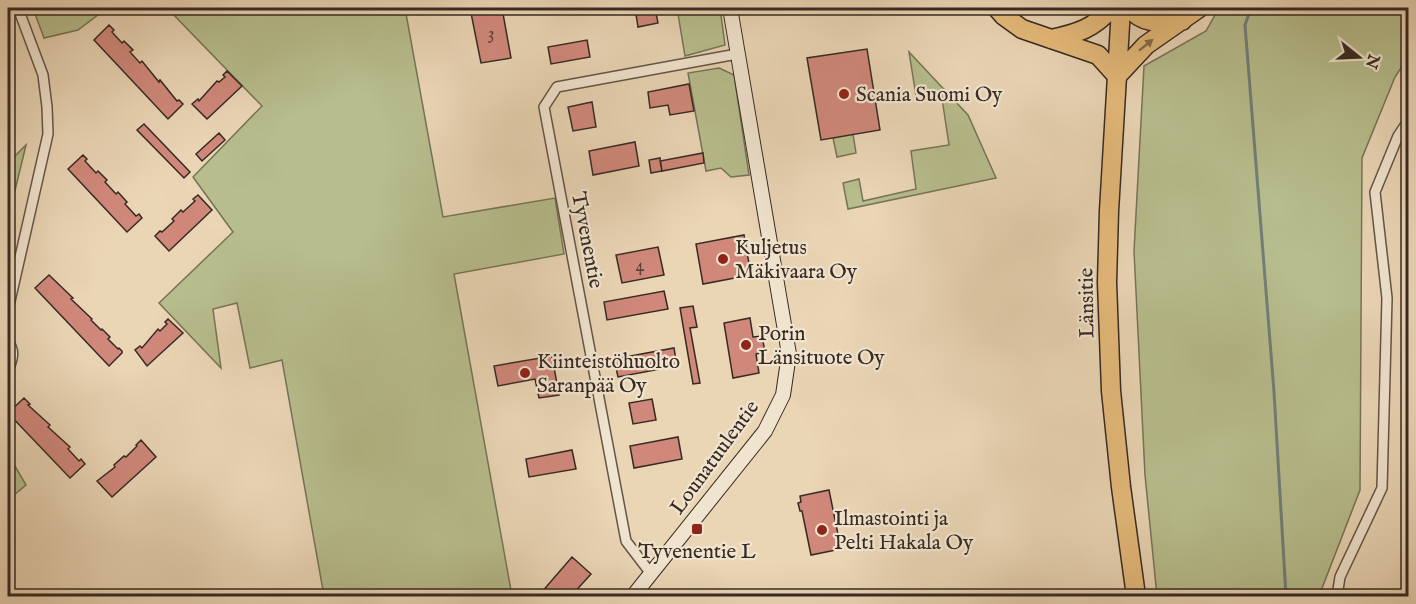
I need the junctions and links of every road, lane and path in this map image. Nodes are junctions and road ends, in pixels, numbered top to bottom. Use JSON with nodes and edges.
{"nodes":[{"id":1,"x":18,"y":8,"type":"edge"},
{"id":2,"x":730,"y":8,"type":"edge"},
{"id":3,"x":998,"y":8,"type":"edge"},
{"id":4,"x":1111,"y":8,"type":"edge"},
{"id":5,"x":1121,"y":8,"type":"edge"},
{"id":6,"x":1130,"y":8,"type":"edge"},
{"id":7,"x":1199,"y":8,"type":"edge"},
{"id":8,"x":1182,"y":21,"type":"junction"},
{"id":9,"x":1051,"y":39,"type":"junction"},
{"id":10,"x":737,"y":54,"type":"junction"},
{"id":11,"x":1117,"y":76,"type":"junction"},
{"id":12,"x":1408,"y":121,"type":"edge"},
{"id":13,"x":8,"y":310,"type":"edge"},
{"id":14,"x":8,"y":342,"type":"edge"},
{"id":15,"x":8,"y":371,"type":"edge"},
{"id":16,"x":652,"y":575,"type":"junction"},
{"id":17,"x":633,"y":597,"type":"edge"},
{"id":18,"x":1136,"y":597,"type":"edge"},
{"id":19,"x":1336,"y":597,"type":"edge"}],
"edges":[{"from":1,"to":13,"type":"street"},
{"from":2,"to":10,"type":"street","name":"Lounatuulentie"},
{"from":3,"to":9,"type":"highway"},
{"from":4,"to":9,"type":"highway"},
{"from":5,"to":11,"type":"highway","name":"Länsitie"},
{"from":6,"to":8,"type":"highway"},
{"from":7,"to":8,"type":"highway"},
{"from":11,"to":8,"type":"highway","one_way":true},
{"from":9,"to":11,"type":"highway"},
{"from":10,"to":16,"type":"street","name":"Lounatuulentie"},
{"from":10,"to":16,"type":"street","name":"Tyvenentie"},
{"from":11,"to":18,"type":"highway","name":"Länsitie"},
{"from":12,"to":19,"type":"street"},
{"from":14,"to":15,"type":"street"},
{"from":16,"to":17,"type":"street","name":"Lounatuulentie"}]}
